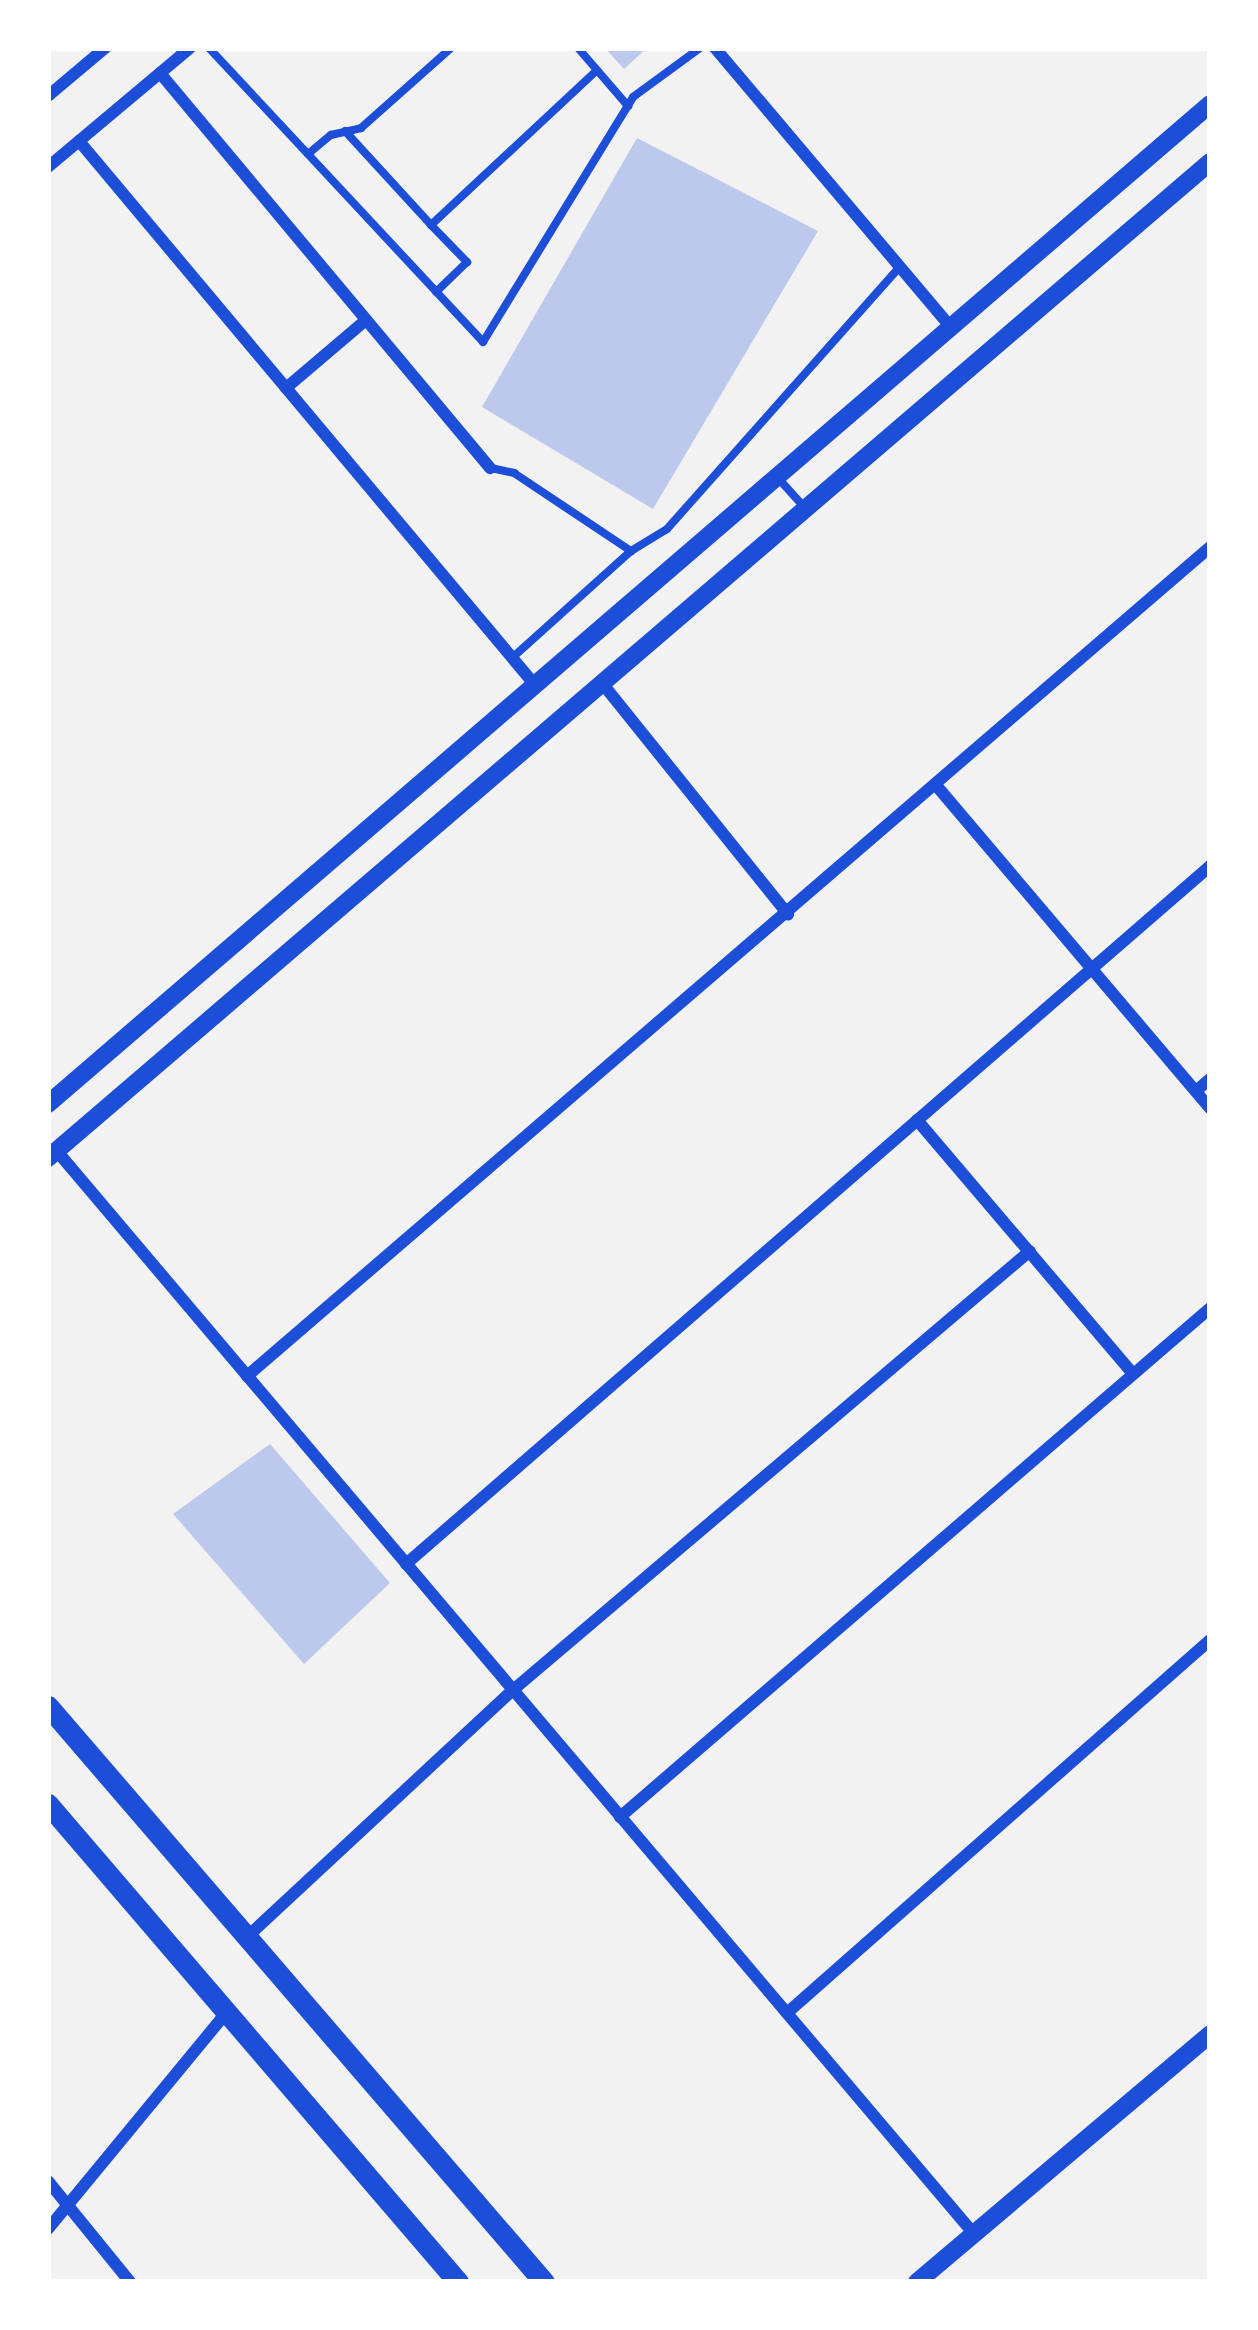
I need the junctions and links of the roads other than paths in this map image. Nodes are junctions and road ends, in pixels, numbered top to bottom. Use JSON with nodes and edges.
{"nodes":[{"id":1,"x":105,"y":48,"type":"edge"},
{"id":2,"x":190,"y":48,"type":"edge"},
{"id":3,"x":209,"y":48,"type":"edge"},
{"id":4,"x":451,"y":48,"type":"edge"},
{"id":5,"x":578,"y":48,"type":"edge"},
{"id":6,"x":700,"y":48,"type":"edge"},
{"id":7,"x":715,"y":48,"type":"edge"},
{"id":8,"x":598,"y":70,"type":"junction"},
{"id":9,"x":160,"y":73,"type":"junction"},
{"id":10,"x":48,"y":95,"type":"edge"},
{"id":11,"x":1210,"y":104,"type":"edge"},
{"id":12,"x":628,"y":106,"type":"junction"},
{"id":13,"x":345,"y":131,"type":"junction"},
{"id":14,"x":79,"y":141,"type":"junction"},
{"id":15,"x":308,"y":154,"type":"junction"},
{"id":16,"x":1210,"y":162,"type":"edge"},
{"id":17,"x":48,"y":167,"type":"edge"},
{"id":18,"x":431,"y":225,"type":"junction"},
{"id":19,"x":900,"y":267,"type":"junction"},
{"id":20,"x":436,"y":292,"type":"junction"},
{"id":21,"x":366,"y":320,"type":"junction"},
{"id":22,"x":951,"y":327,"type":"junction"},
{"id":23,"x":286,"y":388,"type":"junction"},
{"id":24,"x":490,"y":468,"type":"joint"},
{"id":25,"x":777,"y":477,"type":"junction"},
{"id":26,"x":805,"y":509,"type":"junction"},
{"id":27,"x":1210,"y":547,"type":"edge"},
{"id":28,"x":631,"y":551,"type":"junction"},
{"id":29,"x":512,"y":658,"type":"junction"},
{"id":30,"x":602,"y":683,"type":"junction"},
{"id":31,"x":535,"y":685,"type":"junction"},
{"id":32,"x":935,"y":784,"type":"junction"},
{"id":33,"x":1210,"y":866,"type":"edge"},
{"id":34,"x":788,"y":914,"type":"junction"},
{"id":35,"x":1092,"y":968,"type":"junction"},
{"id":36,"x":1210,"y":1079,"type":"edge"},
{"id":37,"x":1196,"y":1091,"type":"junction"},
{"id":38,"x":48,"y":1104,"type":"edge"},
{"id":39,"x":1210,"y":1108,"type":"edge"},
{"id":40,"x":917,"y":1120,"type":"junction"},
{"id":41,"x":52,"y":1154,"type":"edge"},
{"id":42,"x":1030,"y":1251,"type":"junction"},
{"id":43,"x":1210,"y":1308,"type":"edge"},
{"id":44,"x":1133,"y":1374,"type":"junction"},
{"id":45,"x":248,"y":1376,"type":"junction"},
{"id":46,"x":406,"y":1564,"type":"junction"},
{"id":47,"x":1210,"y":1640,"type":"edge"},
{"id":48,"x":513,"y":1690,"type":"junction"},
{"id":49,"x":48,"y":1706,"type":"edge"},
{"id":50,"x":48,"y":1804,"type":"edge"},
{"id":51,"x":620,"y":1816,"type":"junction"},
{"id":52,"x":247,"y":1937,"type":"junction"},
{"id":53,"x":227,"y":2012,"type":"junction"},
{"id":54,"x":787,"y":2013,"type":"junction"},
{"id":55,"x":1210,"y":2034,"type":"edge"},
{"id":56,"x":48,"y":2181,"type":"edge"},
{"id":57,"x":66,"y":2202,"type":"junction"},
{"id":58,"x":48,"y":2229,"type":"edge"},
{"id":59,"x":974,"y":2234,"type":"junction"},
{"id":60,"x":130,"y":2282,"type":"edge"},
{"id":61,"x":458,"y":2282,"type":"edge"},
{"id":62,"x":544,"y":2282,"type":"edge"},
{"id":63,"x":917,"y":2282,"type":"edge"}],
"edges":[{"from":1,"to":10,"type":"street"},
{"from":2,"to":9,"type":"street"},
{"from":3,"to":15,"type":"lane"},
{"from":4,"to":13,"type":"lane"},
{"from":5,"to":8,"type":"lane"},
{"from":6,"to":12,"type":"lane"},
{"from":7,"to":19,"type":"street"},
{"from":8,"to":12,"type":"lane"},
{"from":8,"to":18,"type":"lane"},
{"from":9,"to":14,"type":"street"},
{"from":9,"to":21,"type":"street"},
{"from":11,"to":22,"type":"street"},
{"from":12,"to":20,"type":"lane"},
{"from":13,"to":15,"type":"lane"},
{"from":13,"to":18,"type":"lane"},
{"from":14,"to":17,"type":"street"},
{"from":14,"to":23,"type":"street"},
{"from":15,"to":20,"type":"lane"},
{"from":16,"to":26,"type":"street"},
{"from":18,"to":20,"type":"lane"},
{"from":19,"to":22,"type":"street"},
{"from":19,"to":28,"type":"lane"},
{"from":21,"to":23,"type":"street"},
{"from":21,"to":24,"type":"street"},
{"from":22,"to":25,"type":"street"},
{"from":23,"to":29,"type":"street"},
{"from":24,"to":28,"type":"lane"},
{"from":25,"to":26,"type":"lane"},
{"from":25,"to":31,"type":"street"},
{"from":26,"to":30,"type":"street"},
{"from":27,"to":32,"type":"street"},
{"from":28,"to":29,"type":"lane"},
{"from":29,"to":31,"type":"street"},
{"from":30,"to":34,"type":"street"},
{"from":30,"to":41,"type":"street"},
{"from":31,"to":38,"type":"street"},
{"from":32,"to":34,"type":"street"},
{"from":32,"to":35,"type":"street"},
{"from":33,"to":35,"type":"street"},
{"from":34,"to":45,"type":"street"},
{"from":35,"to":37,"type":"street"},
{"from":35,"to":40,"type":"street"},
{"from":36,"to":37,"type":"street"},
{"from":37,"to":39,"type":"street"},
{"from":40,"to":42,"type":"street"},
{"from":40,"to":46,"type":"street"},
{"from":41,"to":45,"type":"street"},
{"from":42,"to":44,"type":"street"},
{"from":42,"to":48,"type":"street"},
{"from":43,"to":44,"type":"street"},
{"from":44,"to":51,"type":"street"},
{"from":45,"to":46,"type":"street"},
{"from":46,"to":48,"type":"street"},
{"from":47,"to":54,"type":"street"},
{"from":48,"to":51,"type":"street"},
{"from":48,"to":52,"type":"street"},
{"from":49,"to":52,"type":"main road"},
{"from":50,"to":53,"type":"main road"},
{"from":51,"to":54,"type":"street"},
{"from":52,"to":62,"type":"main road"},
{"from":53,"to":57,"type":"street"},
{"from":53,"to":61,"type":"main road"},
{"from":54,"to":59,"type":"street"},
{"from":55,"to":59,"type":"street"},
{"from":56,"to":57,"type":"street"},
{"from":57,"to":58,"type":"street"},
{"from":57,"to":60,"type":"street"},
{"from":59,"to":63,"type":"street"}]}
